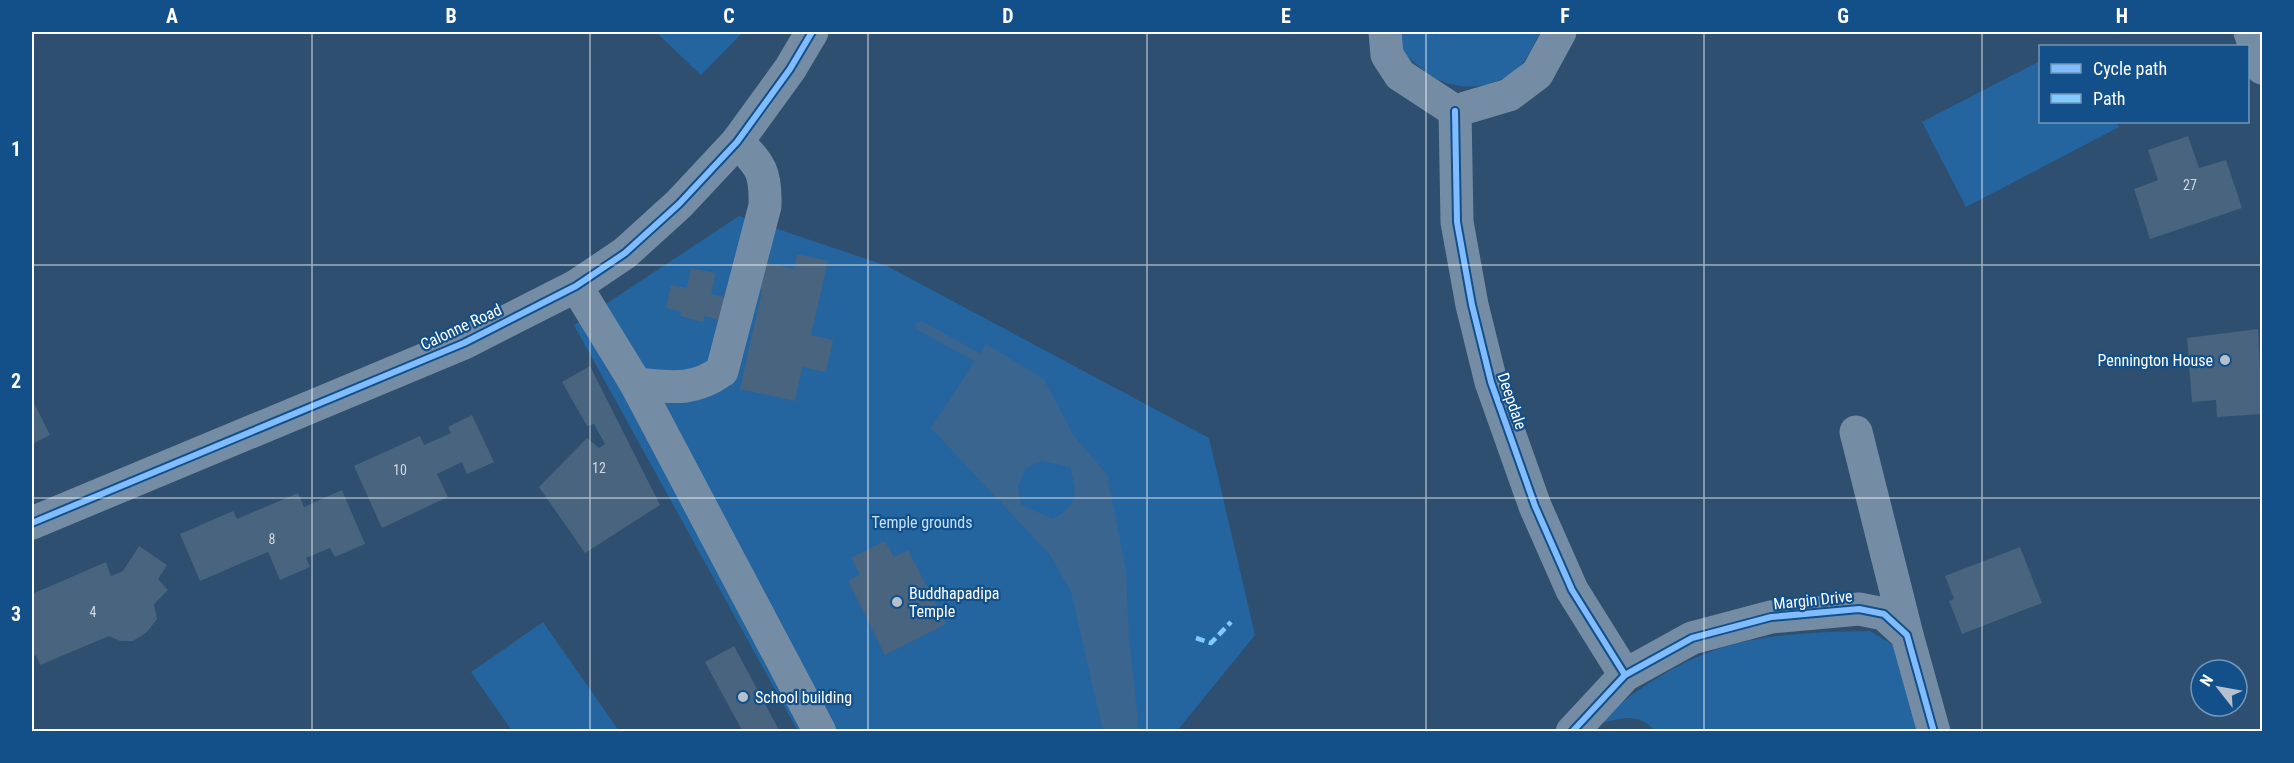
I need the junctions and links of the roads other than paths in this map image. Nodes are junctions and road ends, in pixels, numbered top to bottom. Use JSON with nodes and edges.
{"nodes":[{"id":1,"x":812,"y":32,"type":"edge"},
{"id":2,"x":1385,"y":32,"type":"edge"},
{"id":3,"x":1560,"y":32,"type":"edge"},
{"id":4,"x":2250,"y":32,"type":"edge"},
{"id":5,"x":2262,"y":68,"type":"edge"},
{"id":6,"x":1455,"y":111,"type":"junction"},
{"id":7,"x":737,"y":142,"type":"junction"},
{"id":8,"x":576,"y":286,"type":"junction"},
{"id":9,"x":636,"y":384,"type":"junction"},
{"id":10,"x":1856,"y":432,"type":"dead end"},
{"id":11,"x":32,"y":523,"type":"edge"},
{"id":12,"x":1907,"y":635,"type":"junction"},
{"id":13,"x":1625,"y":675,"type":"junction"},
{"id":14,"x":820,"y":732,"type":"edge"},
{"id":15,"x":1572,"y":732,"type":"edge"},
{"id":16,"x":1934,"y":732,"type":"edge"}],
"edges":[{"from":1,"to":7,"type":"street","name":"Calonne Road"},
{"from":2,"to":6,"type":"street"},
{"from":3,"to":6,"type":"street"},
{"from":4,"to":5,"type":"street"},
{"from":6,"to":13,"type":"street","name":"Deepdale"},
{"from":7,"to":8,"type":"street","name":"Calonne Road"},
{"from":7,"to":9,"type":"street"},
{"from":8,"to":9,"type":"street"},
{"from":8,"to":11,"type":"street","name":"Calonne Road"},
{"from":9,"to":14,"type":"street"},
{"from":10,"to":12,"type":"street"},
{"from":12,"to":13,"type":"street","name":"Margin Drive"},
{"from":12,"to":16,"type":"street"},
{"from":13,"to":15,"type":"street","name":"Margin Drive"}]}
